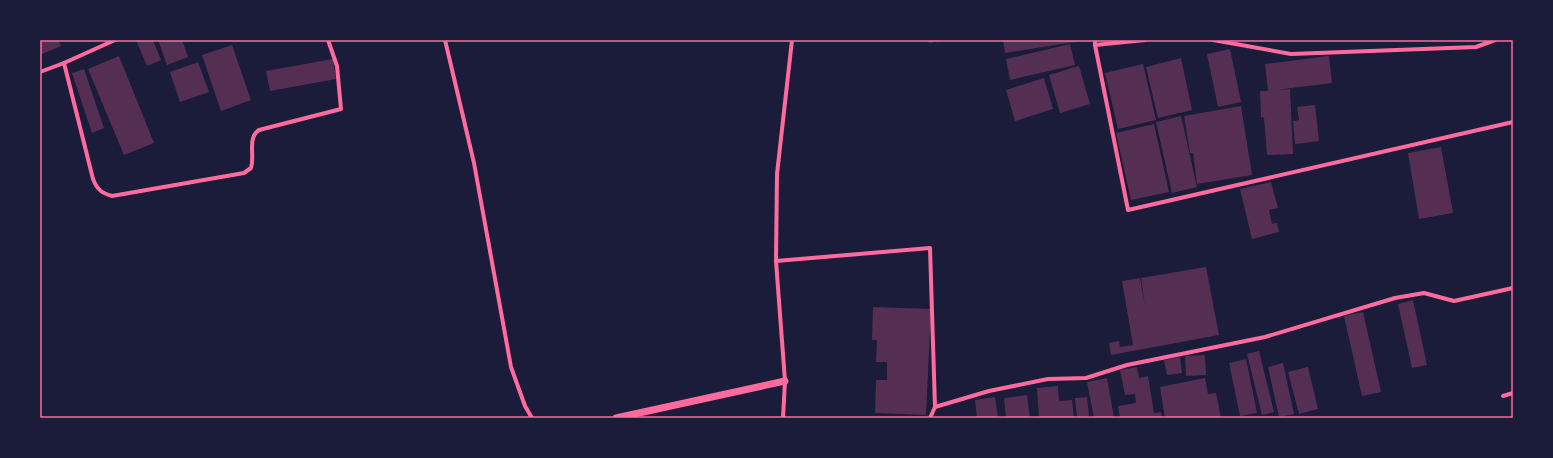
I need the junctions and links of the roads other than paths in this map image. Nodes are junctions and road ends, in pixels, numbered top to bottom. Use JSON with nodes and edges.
{"nodes":[{"id":1,"x":115,"y":40,"type":"edge"},
{"id":2,"x":328,"y":40,"type":"edge"},
{"id":3,"x":445,"y":40,"type":"edge"},
{"id":4,"x":792,"y":40,"type":"edge"},
{"id":5,"x":1095,"y":40,"type":"edge"},
{"id":6,"x":1145,"y":40,"type":"edge"},
{"id":7,"x":1213,"y":40,"type":"edge"},
{"id":8,"x":1495,"y":40,"type":"edge"},
{"id":9,"x":1095,"y":45,"type":"junction"},
{"id":10,"x":64,"y":63,"type":"junction"},
{"id":11,"x":40,"y":72,"type":"edge"},
{"id":12,"x":1513,"y":122,"type":"edge"},
{"id":13,"x":776,"y":262,"type":"junction"},
{"id":14,"x":1513,"y":288,"type":"edge"},
{"id":15,"x":785,"y":381,"type":"junction"},
{"id":16,"x":1513,"y":393,"type":"edge"},
{"id":17,"x":1503,"y":396,"type":"dead end"},
{"id":18,"x":935,"y":407,"type":"junction"},
{"id":19,"x":532,"y":418,"type":"edge"},
{"id":20,"x":616,"y":418,"type":"edge"},
{"id":21,"x":783,"y":418,"type":"edge"},
{"id":22,"x":930,"y":418,"type":"edge"}],
"edges":[{"from":1,"to":10,"type":"street"},
{"from":2,"to":10,"type":"street"},
{"from":3,"to":19,"type":"street"},
{"from":4,"to":13,"type":"street"},
{"from":5,"to":9,"type":"street"},
{"from":6,"to":9,"type":"street"},
{"from":7,"to":8,"type":"street"},
{"from":9,"to":12,"type":"street"},
{"from":10,"to":11,"type":"street"},
{"from":13,"to":15,"type":"street"},
{"from":13,"to":18,"type":"street"},
{"from":14,"to":18,"type":"street"},
{"from":15,"to":20,"type":"street"},
{"from":15,"to":21,"type":"street"},
{"from":16,"to":17,"type":"street"},
{"from":18,"to":22,"type":"street"}]}
